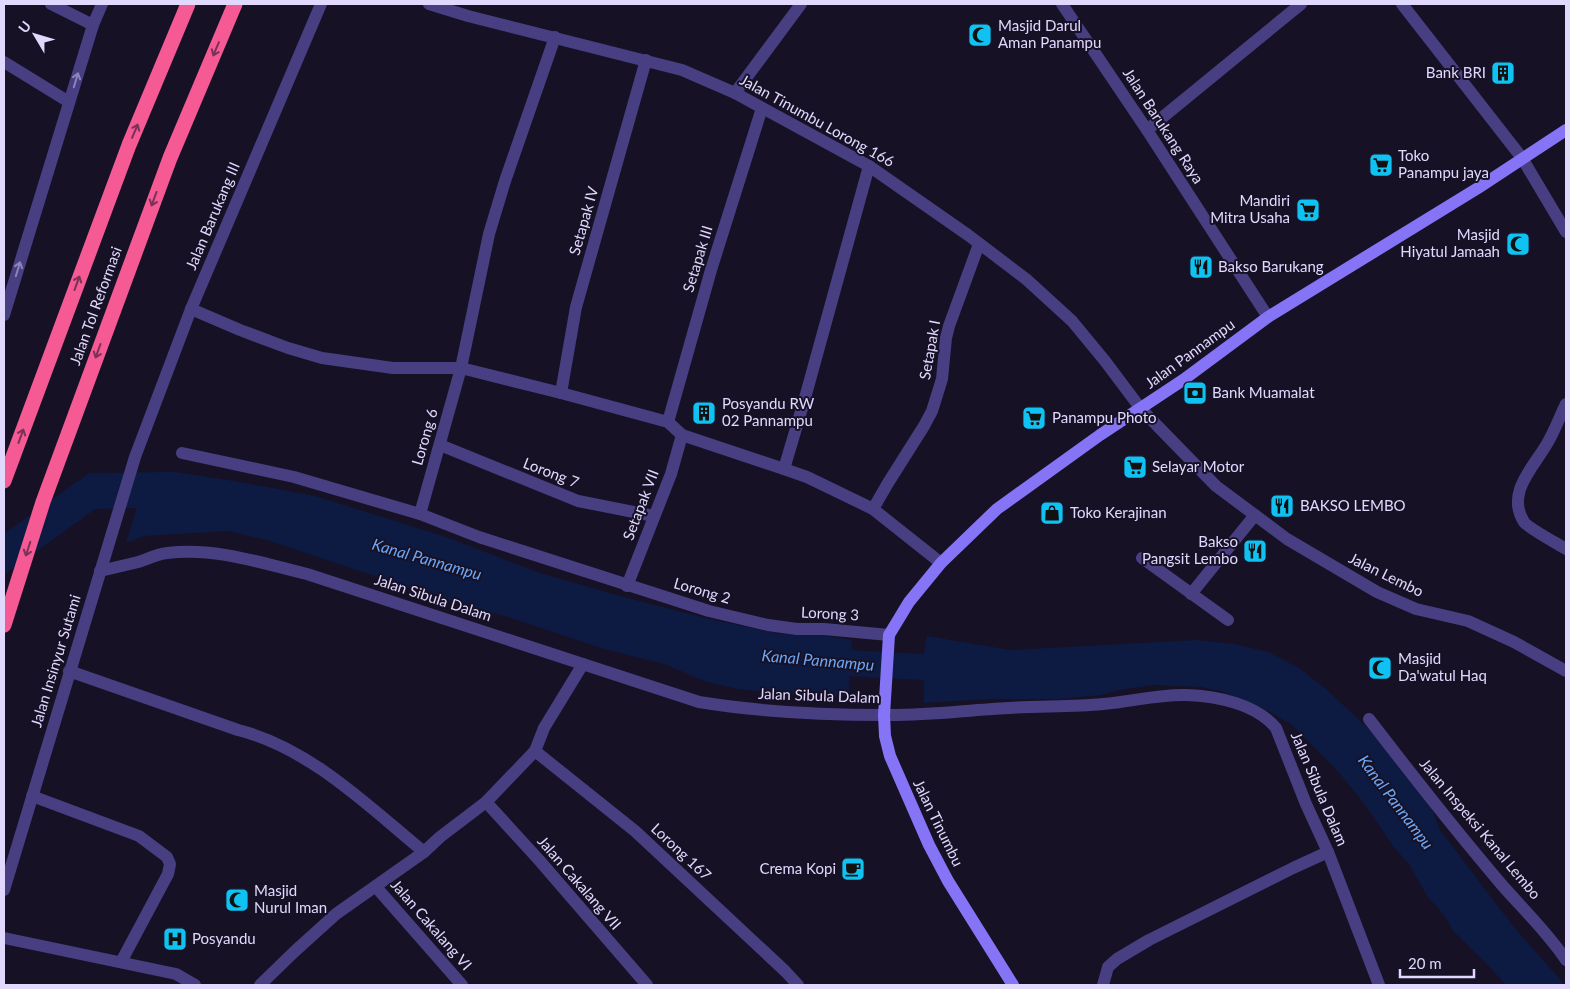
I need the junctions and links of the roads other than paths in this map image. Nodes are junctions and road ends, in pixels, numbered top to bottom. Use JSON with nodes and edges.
{"nodes":[{"id":1,"x":51,"y":4,"type":"edge"},
{"id":2,"x":102,"y":4,"type":"edge"},
{"id":3,"x":188,"y":4,"type":"edge"},
{"id":4,"x":235,"y":4,"type":"edge"},
{"id":5,"x":321,"y":4,"type":"edge"},
{"id":6,"x":429,"y":4,"type":"edge"},
{"id":7,"x":801,"y":4,"type":"edge"},
{"id":8,"x":1301,"y":4,"type":"edge"},
{"id":9,"x":1402,"y":4,"type":"edge"},
{"id":10,"x":1065,"y":5,"type":"edge"},
{"id":11,"x":93,"y":25,"type":"junction"},
{"id":12,"x":555,"y":37,"type":"junction"},
{"id":13,"x":646,"y":60,"type":"junction"},
{"id":14,"x":4,"y":62,"type":"edge"},
{"id":15,"x":735,"y":93,"type":"junction"},
{"id":16,"x":69,"y":102,"type":"junction"},
{"id":17,"x":762,"y":108,"type":"junction"},
{"id":18,"x":1147,"y":130,"type":"junction"},
{"id":19,"x":1566,"y":130,"type":"edge"},
{"id":20,"x":1522,"y":158,"type":"junction"},
{"id":21,"x":869,"y":166,"type":"junction"},
{"id":22,"x":1566,"y":232,"type":"edge"},
{"id":23,"x":979,"y":244,"type":"junction"},
{"id":24,"x":191,"y":308,"type":"junction"},
{"id":25,"x":4,"y":316,"type":"edge"},
{"id":26,"x":1268,"y":317,"type":"junction"},
{"id":27,"x":461,"y":368,"type":"junction"},
{"id":28,"x":561,"y":393,"type":"junction"},
{"id":29,"x":1566,"y":404,"type":"edge"},
{"id":30,"x":1141,"y":408,"type":"junction"},
{"id":31,"x":668,"y":422,"type":"junction"},
{"id":32,"x":682,"y":435,"type":"junction"},
{"id":33,"x":140,"y":443,"type":"joint"},
{"id":34,"x":440,"y":445,"type":"junction"},
{"id":35,"x":182,"y":453,"type":"dead end"},
{"id":36,"x":784,"y":469,"type":"junction"},
{"id":37,"x":4,"y":481,"type":"edge"},
{"id":38,"x":873,"y":509,"type":"junction"},
{"id":39,"x":420,"y":514,"type":"junction"},
{"id":40,"x":1255,"y":515,"type":"junction"},
{"id":41,"x":654,"y":516,"type":"junction"},
{"id":42,"x":1566,"y":549,"type":"edge"},
{"id":43,"x":1142,"y":558,"type":"dead end"},
{"id":44,"x":941,"y":563,"type":"junction"},
{"id":45,"x":100,"y":571,"type":"junction"},
{"id":46,"x":626,"y":586,"type":"junction"},
{"id":47,"x":1191,"y":594,"type":"junction"},
{"id":48,"x":1228,"y":620,"type":"dead end"},
{"id":49,"x":4,"y":625,"type":"edge"},
{"id":50,"x":768,"y":625,"type":"joint"},
{"id":51,"x":890,"y":635,"type":"junction"},
{"id":52,"x":888,"y":658,"type":"joint"},
{"id":53,"x":583,"y":664,"type":"junction"},
{"id":54,"x":69,"y":671,"type":"junction"},
{"id":55,"x":1566,"y":671,"type":"edge"},
{"id":56,"x":884,"y":716,"type":"junction"},
{"id":57,"x":1369,"y":719,"type":"dead end"},
{"id":58,"x":535,"y":751,"type":"junction"},
{"id":59,"x":32,"y":796,"type":"junction"},
{"id":60,"x":486,"y":802,"type":"junction"},
{"id":61,"x":424,"y":852,"type":"junction"},
{"id":62,"x":1328,"y":852,"type":"junction"},
{"id":63,"x":376,"y":887,"type":"junction"},
{"id":64,"x":4,"y":890,"type":"edge"},
{"id":65,"x":4,"y":938,"type":"edge"},
{"id":66,"x":1566,"y":960,"type":"edge"},
{"id":67,"x":121,"y":962,"type":"junction"},
{"id":68,"x":1107,"y":984,"type":"edge"},
{"id":69,"x":195,"y":985,"type":"edge"},
{"id":70,"x":260,"y":985,"type":"edge"},
{"id":71,"x":462,"y":985,"type":"edge"},
{"id":72,"x":647,"y":985,"type":"edge"},
{"id":73,"x":798,"y":985,"type":"edge"},
{"id":74,"x":1013,"y":985,"type":"edge"},
{"id":75,"x":1379,"y":985,"type":"edge"}],
"edges":[{"from":1,"to":11,"type":"street"},
{"from":2,"to":11,"type":"street"},
{"from":37,"to":3,"type":"highway","name":"Jalan Tol Reformasi","one_way":true},
{"from":4,"to":49,"type":"highway","name":"Jalan Tol Reformasi","one_way":true},
{"from":5,"to":24,"type":"street","name":"Jalan Barukang III"},
{"from":6,"to":12,"type":"street","name":"Jalan Tinumbu Lorong 166"},
{"from":7,"to":15,"type":"street"},
{"from":8,"to":18,"type":"street"},
{"from":9,"to":20,"type":"street"},
{"from":10,"to":18,"type":"street","name":"Jalan Barukang Raya"},
{"from":16,"to":11,"type":"street","one_way":true},
{"from":12,"to":13,"type":"street","name":"Jalan Tinumbu Lorong 166"},
{"from":12,"to":27,"type":"street","name":"Lorong 6"},
{"from":13,"to":15,"type":"street","name":"Jalan Tinumbu Lorong 166"},
{"from":13,"to":28,"type":"street","name":"Setapak IV"},
{"from":14,"to":16,"type":"street"},
{"from":15,"to":17,"type":"street","name":"Jalan Tinumbu Lorong 166"},
{"from":25,"to":16,"type":"street","one_way":true},
{"from":17,"to":21,"type":"street","name":"Jalan Tinumbu Lorong 166"},
{"from":17,"to":31,"type":"street","name":"Setapak III"},
{"from":18,"to":26,"type":"street","name":"Jalan Barukang Raya"},
{"from":19,"to":20,"type":"main road","name":"Jalan Pannampu"},
{"from":20,"to":22,"type":"street"},
{"from":20,"to":26,"type":"main road","name":"Jalan Pannampu"},
{"from":21,"to":23,"type":"street","name":"Jalan Tinumbu Lorong 166"},
{"from":21,"to":36,"type":"street"},
{"from":23,"to":30,"type":"street","name":"Jalan Tinumbu Lorong 166"},
{"from":23,"to":38,"type":"street","name":"Setapak I"},
{"from":24,"to":27,"type":"street"},
{"from":24,"to":33,"type":"street","name":"Jalan Barukang III"},
{"from":26,"to":30,"type":"main road","name":"Jalan Pannampu"},
{"from":27,"to":28,"type":"street"},
{"from":27,"to":34,"type":"street","name":"Lorong 6"},
{"from":28,"to":31,"type":"street"},
{"from":29,"to":42,"type":"street"},
{"from":30,"to":40,"type":"street","name":"Jalan Lembo"},
{"from":30,"to":44,"type":"main road","name":"Jalan Pannampu"},
{"from":31,"to":32,"type":"street"},
{"from":32,"to":36,"type":"street"},
{"from":32,"to":41,"type":"street","name":"Setapak VII"},
{"from":33,"to":45,"type":"street","name":"Jalan Insinyur Sutami"},
{"from":34,"to":39,"type":"street","name":"Lorong 6"},
{"from":34,"to":41,"type":"street","name":"Lorong 7"},
{"from":35,"to":39,"type":"street","name":"Lorong 2"},
{"from":36,"to":38,"type":"street"},
{"from":38,"to":44,"type":"street"},
{"from":39,"to":46,"type":"street","name":"Lorong 2"},
{"from":40,"to":47,"type":"street"},
{"from":40,"to":55,"type":"street","name":"Jalan Lembo"},
{"from":41,"to":46,"type":"street","name":"Setapak VII"},
{"from":43,"to":47,"type":"street"},
{"from":44,"to":51,"type":"main road","name":"Jalan Pannampu"},
{"from":45,"to":53,"type":"street","name":"Jalan Sibula Dalam"},
{"from":45,"to":54,"type":"street","name":"Jalan Insinyur Sutami"},
{"from":46,"to":50,"type":"street","name":"Lorong 2"},
{"from":47,"to":48,"type":"street"},
{"from":50,"to":51,"type":"street","name":"Lorong 3"},
{"from":51,"to":52,"type":"main road","name":"Jalan Pannampu"},
{"from":52,"to":56,"type":"main road","name":"Jalan Tinumbu"},
{"from":53,"to":56,"type":"street","name":"Jalan Sibula Dalam"},
{"from":53,"to":58,"type":"street"},
{"from":54,"to":59,"type":"street","name":"Jalan Insinyur Sutami"},
{"from":54,"to":61,"type":"street"},
{"from":56,"to":62,"type":"street","name":"Jalan Sibula Dalam"},
{"from":56,"to":74,"type":"main road","name":"Jalan Tinumbu"},
{"from":57,"to":66,"type":"street","name":"Jalan Inspeksi Kanal Lembo"},
{"from":58,"to":60,"type":"street"},
{"from":58,"to":73,"type":"street","name":"Lorong 167"},
{"from":59,"to":64,"type":"street","name":"Jalan Insinyur Sutami"},
{"from":59,"to":67,"type":"street"},
{"from":60,"to":61,"type":"street"},
{"from":60,"to":72,"type":"street","name":"Jalan Cakalang VII"},
{"from":61,"to":63,"type":"street"},
{"from":62,"to":68,"type":"street"},
{"from":62,"to":75,"type":"street","name":"Jalan Sibula Dalam"},
{"from":63,"to":70,"type":"street"},
{"from":63,"to":71,"type":"street","name":"Jalan Cakalang VI"},
{"from":65,"to":67,"type":"street"},
{"from":67,"to":69,"type":"street"}]}
